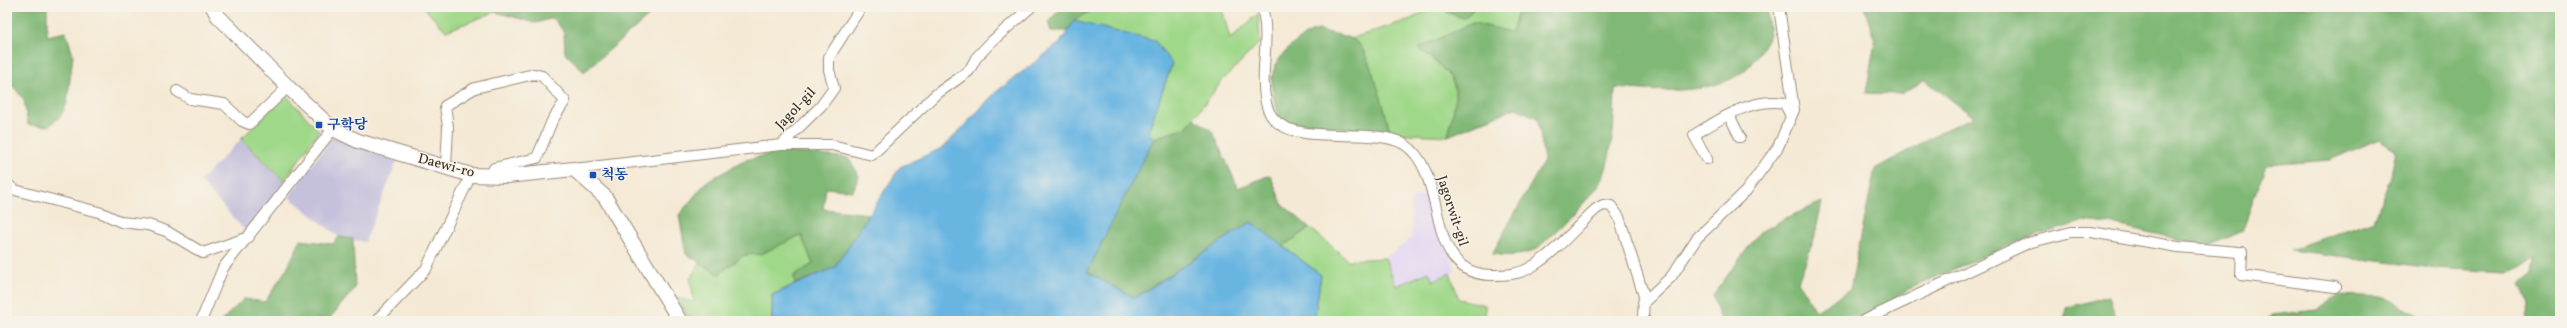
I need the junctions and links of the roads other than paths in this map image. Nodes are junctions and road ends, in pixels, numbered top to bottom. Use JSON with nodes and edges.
{"nodes":[{"id":1,"x":212,"y":7,"type":"edge"},
{"id":2,"x":861,"y":7,"type":"edge"},
{"id":3,"x":1031,"y":7,"type":"edge"},
{"id":4,"x":1262,"y":7,"type":"edge"},
{"id":5,"x":1779,"y":7,"type":"edge"},
{"id":6,"x":288,"y":87,"type":"junction"},
{"id":7,"x":177,"y":91,"type":"dead end"},
{"id":8,"x":1729,"y":115,"type":"junction"},
{"id":9,"x":1792,"y":116,"type":"junction"},
{"id":10,"x":333,"y":129,"type":"junction"},
{"id":11,"x":1740,"y":138,"type":"dead end"},
{"id":12,"x":781,"y":145,"type":"junction"},
{"id":13,"x":1708,"y":159,"type":"dead end"},
{"id":14,"x":446,"y":167,"type":"junction"},
{"id":15,"x":574,"y":169,"type":"junction"},
{"id":16,"x":471,"y":175,"type":"junction"},
{"id":17,"x":491,"y":175,"type":"junction"},
{"id":18,"x":7,"y":184,"type":"edge"},
{"id":19,"x":249,"y":237,"type":"junction"},
{"id":20,"x":2335,"y":287,"type":"dead end"},
{"id":21,"x":1643,"y":303,"type":"junction"},
{"id":22,"x":1881,"y":317,"type":"edge"},
{"id":23,"x":201,"y":321,"type":"edge"},
{"id":24,"x":376,"y":321,"type":"edge"},
{"id":25,"x":680,"y":321,"type":"edge"},
{"id":26,"x":1646,"y":321,"type":"edge"},
{"id":27,"x":1863,"y":321,"type":"edge"}],
"edges":[{"from":1,"to":6,"type":"main road","name":"Daewi-ro"},
{"from":2,"to":12,"type":"street","name":"Jagol-gil"},
{"from":3,"to":12,"type":"street"},
{"from":4,"to":21,"type":"street","name":"Jagorwit-gil"},
{"from":5,"to":9,"type":"street"},
{"from":6,"to":7,"type":"street"},
{"from":6,"to":10,"type":"main road","name":"Daewi-ro"},
{"from":8,"to":9,"type":"street"},
{"from":8,"to":11,"type":"street"},
{"from":8,"to":13,"type":"street"},
{"from":9,"to":21,"type":"street"},
{"from":10,"to":14,"type":"main road","name":"Daewi-ro"},
{"from":10,"to":19,"type":"street"},
{"from":12,"to":15,"type":"street"},
{"from":14,"to":16,"type":"main road","name":"Daewi-ro"},
{"from":14,"to":17,"type":"street"},
{"from":15,"to":17,"type":"main road","name":"Daewi-ro"},
{"from":15,"to":25,"type":"main road"},
{"from":16,"to":17,"type":"main road","name":"Daewi-ro"},
{"from":16,"to":24,"type":"street"},
{"from":18,"to":19,"type":"street"},
{"from":19,"to":23,"type":"street"},
{"from":20,"to":22,"type":"street"},
{"from":21,"to":26,"type":"street","name":"Jagorwit-gil"},
{"from":22,"to":27,"type":"street"}]}
